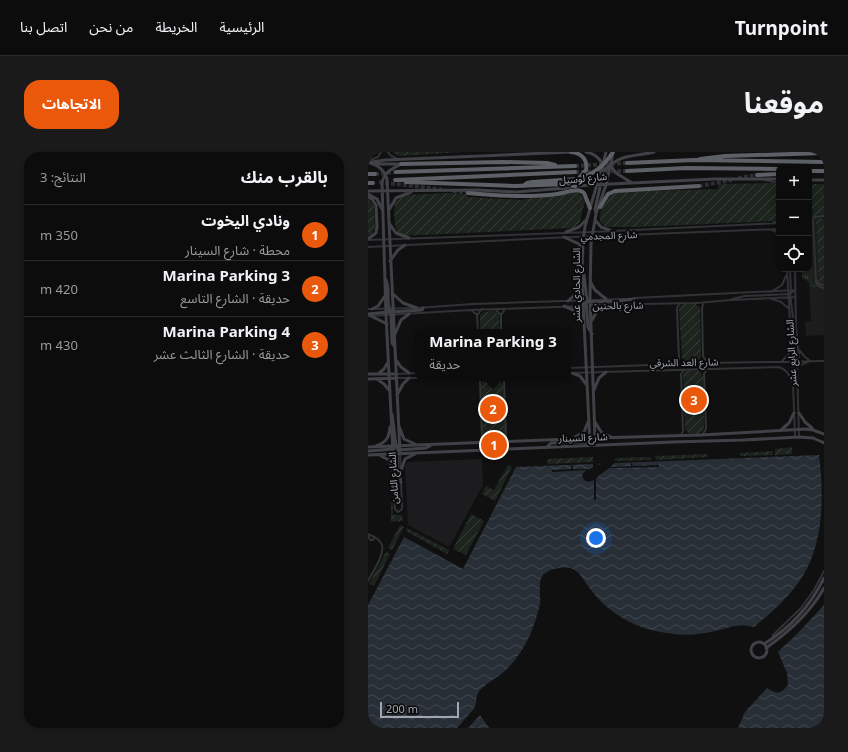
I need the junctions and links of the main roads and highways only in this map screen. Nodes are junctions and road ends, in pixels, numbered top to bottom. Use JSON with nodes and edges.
{"nodes":[{"id":1,"x":571,"y":152,"type":"edge"},
{"id":2,"x":613,"y":152,"type":"edge"},
{"id":3,"x":824,"y":153,"type":"edge"},
{"id":4,"x":694,"y":160,"type":"junction"},
{"id":5,"x":401,"y":162,"type":"road end"},
{"id":6,"x":824,"y":162,"type":"edge"},
{"id":7,"x":627,"y":163,"type":"tunnel mouth"},
{"id":8,"x":558,"y":166,"type":"junction"},
{"id":9,"x":575,"y":166,"type":"tunnel mouth"},
{"id":10,"x":776,"y":169,"type":"edge"},
{"id":11,"x":812,"y":170,"type":"edge"},
{"id":12,"x":824,"y":170,"type":"edge"},
{"id":13,"x":627,"y":171,"type":"tunnel mouth"},
{"id":14,"x":396,"y":172,"type":"tunnel mouth"},
{"id":15,"x":575,"y":172,"type":"tunnel mouth"},
{"id":16,"x":368,"y":174,"type":"edge"},
{"id":17,"x":375,"y":174,"type":"tunnel mouth"},
{"id":18,"x":776,"y":174,"type":"edge"},
{"id":19,"x":757,"y":175,"type":"tunnel mouth"},
{"id":20,"x":578,"y":179,"type":"junction"},
{"id":21,"x":368,"y":183,"type":"edge"},
{"id":22,"x":374,"y":183,"type":"tunnel mouth"},
{"id":23,"x":523,"y":186,"type":"junction"},
{"id":24,"x":576,"y":186,"type":"road end"},
{"id":25,"x":699,"y":186,"type":"tunnel mouth"},
{"id":26,"x":468,"y":193,"type":"tunnel mouth"},
{"id":27,"x":600,"y":207,"type":"road end"},
{"id":28,"x":590,"y":208,"type":"road end"}],
"edges":[{"from":1,"to":20,"type":"highway"},
{"from":2,"to":20,"type":"highway"},
{"from":3,"to":4,"type":"highway"},
{"from":4,"to":6,"type":"highway"},
{"from":4,"to":7,"type":"highway"},
{"from":5,"to":8,"type":"highway"},
{"from":8,"to":9,"type":"highway","name":"شارع لوسيل"},
{"from":8,"to":14,"type":"highway","name":"شارع لوسيل"},
{"from":10,"to":13,"type":"highway"},
{"from":11,"to":12,"type":"highway"},
{"from":15,"to":23,"type":"highway","name":"شارع لوسيل"},
{"from":16,"to":17,"type":"highway"},
{"from":18,"to":19,"type":"highway"},
{"from":20,"to":23,"type":"highway"},
{"from":21,"to":22,"type":"highway"},
{"from":23,"to":24,"type":"highway"},
{"from":25,"to":27,"type":"highway"},
{"from":26,"to":28,"type":"highway"}]}
